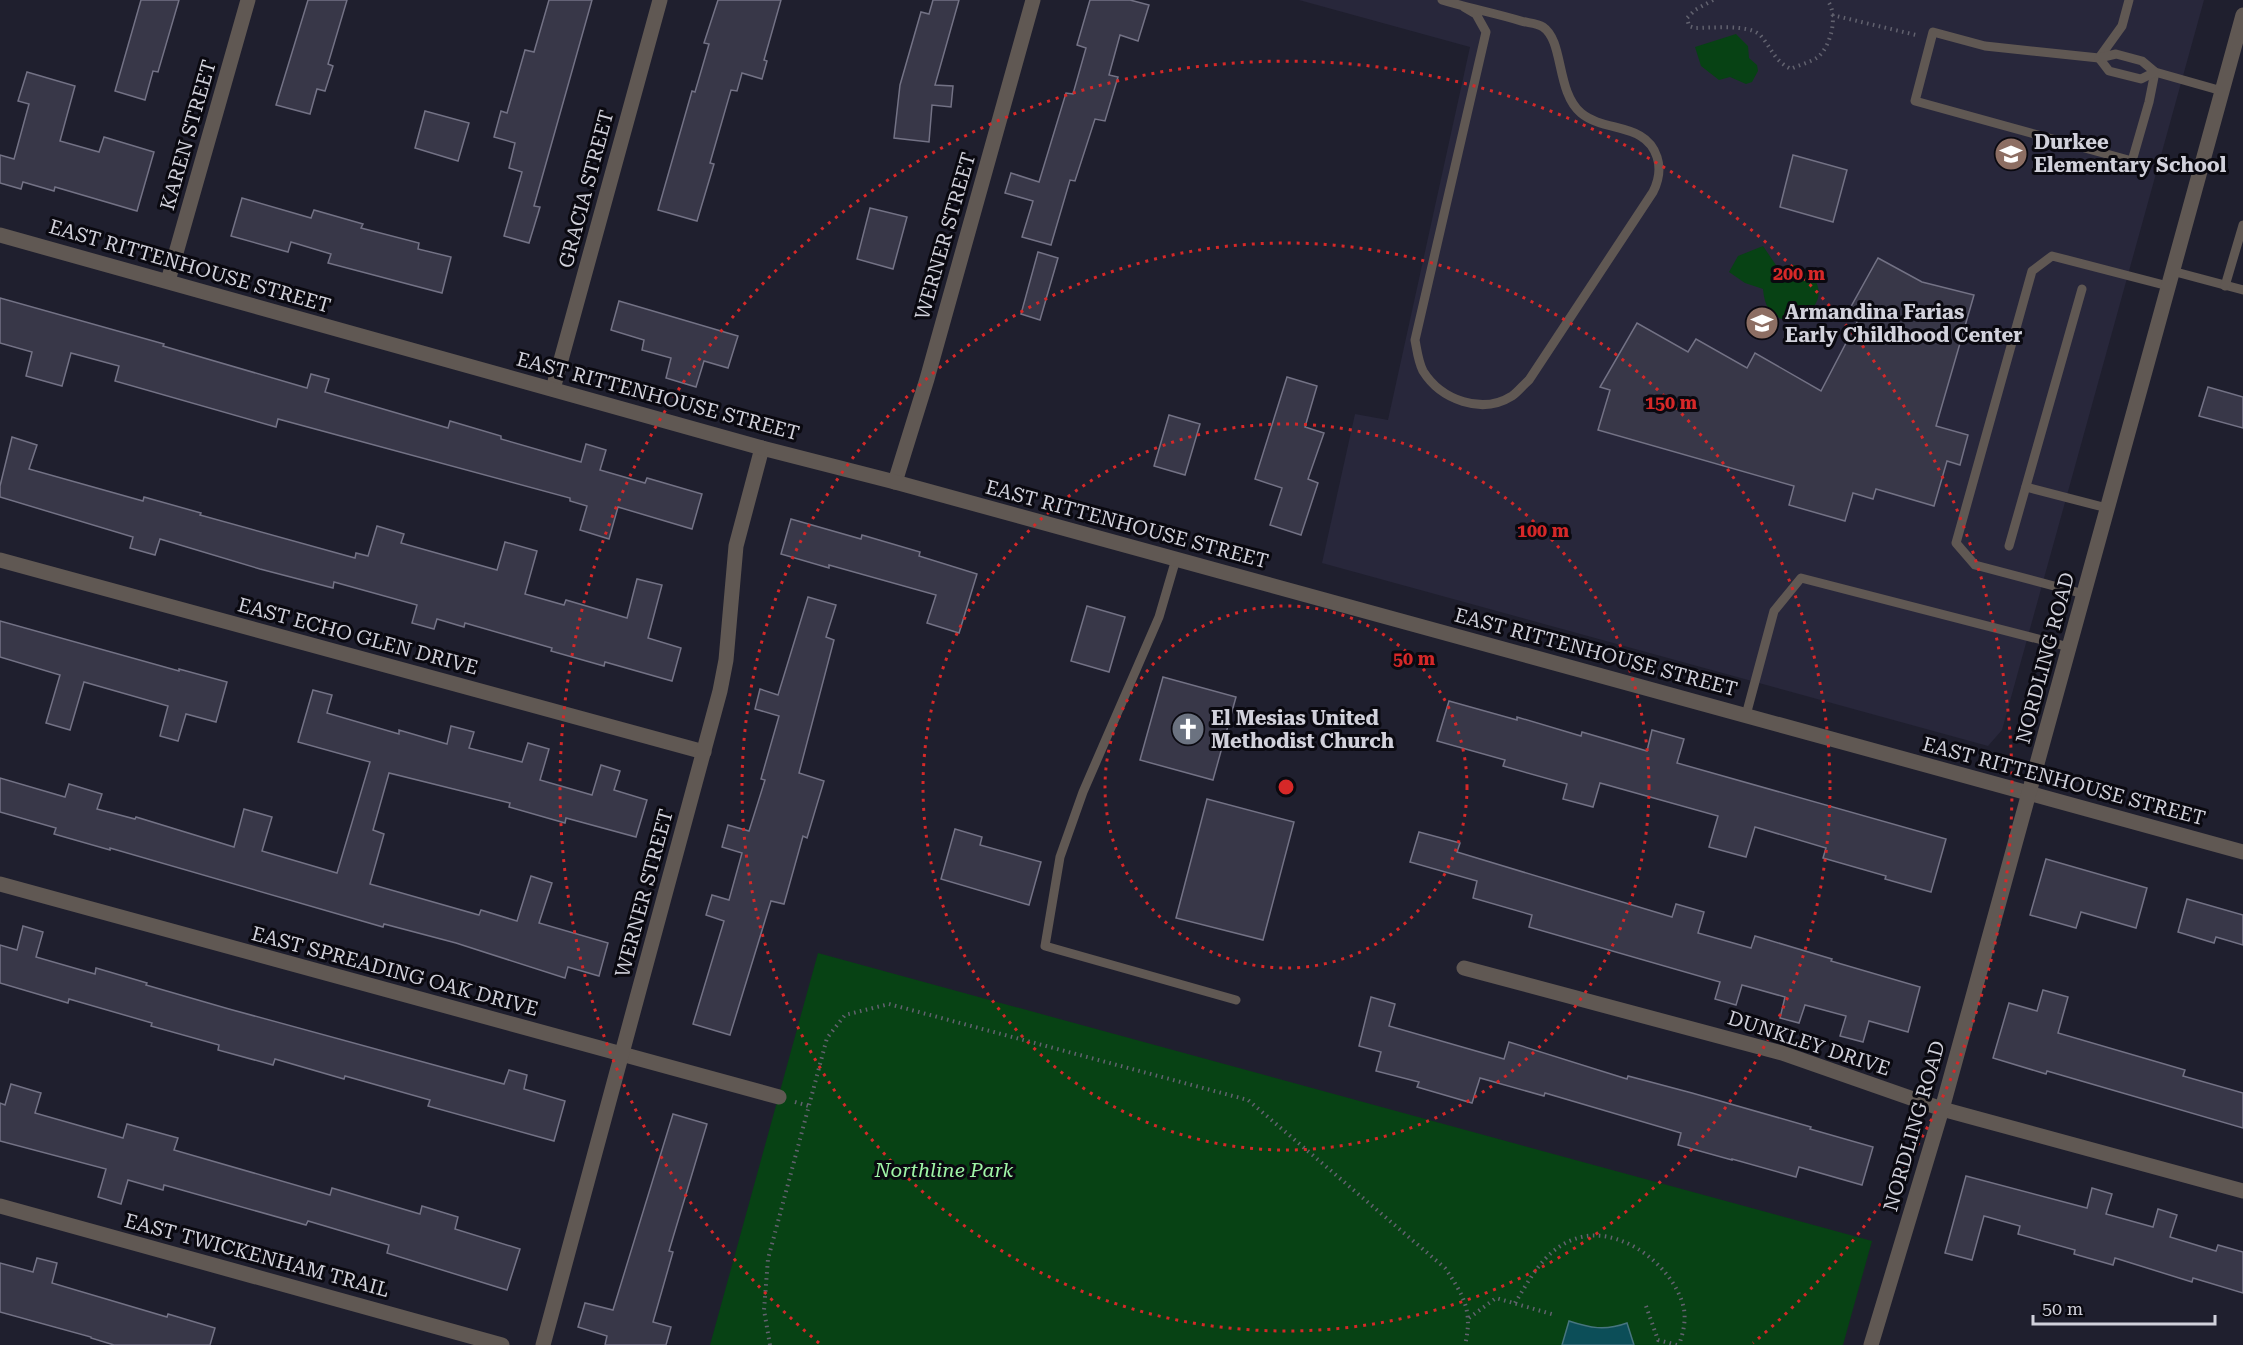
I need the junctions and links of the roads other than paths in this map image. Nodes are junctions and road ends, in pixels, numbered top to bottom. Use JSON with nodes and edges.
{"nodes":[{"id":1,"x":248,"y":0,"type":"edge"},
{"id":2,"x":660,"y":0,"type":"edge"},
{"id":3,"x":1033,"y":0,"type":"edge"},
{"id":4,"x":1442,"y":0,"type":"edge"},
{"id":5,"x":2129,"y":0,"type":"edge"},
{"id":6,"x":1464,"y":7,"type":"junction"},
{"id":7,"x":2243,"y":15,"type":"edge"},
{"id":8,"x":2099,"y":58,"type":"junction"},
{"id":9,"x":2155,"y":72,"type":"junction"},
{"id":10,"x":2222,"y":91,"type":"junction"},
{"id":11,"x":2243,"y":225,"type":"edge"},
{"id":12,"x":0,"y":235,"type":"edge"},
{"id":13,"x":2170,"y":278,"type":"junction"},
{"id":14,"x":168,"y":281,"type":"junction"},
{"id":15,"x":2225,"y":285,"type":"junction"},
{"id":16,"x":2082,"y":288,"type":"dead end"},
{"id":17,"x":2243,"y":290,"type":"edge"},
{"id":18,"x":553,"y":389,"type":"junction"},
{"id":19,"x":762,"y":448,"type":"junction"},
{"id":20,"x":895,"y":482,"type":"junction"},
{"id":21,"x":2026,"y":487,"type":"junction"},
{"id":22,"x":2107,"y":508,"type":"junction"},
{"id":23,"x":2009,"y":546,"type":"dead end"},
{"id":24,"x":1176,"y":559,"type":"junction"},
{"id":25,"x":0,"y":560,"type":"edge"},
{"id":26,"x":2084,"y":594,"type":"junction"},
{"id":27,"x":2069,"y":647,"type":"junction"},
{"id":28,"x":1746,"y":715,"type":"junction"},
{"id":29,"x":704,"y":752,"type":"junction"},
{"id":30,"x":2029,"y":793,"type":"junction"},
{"id":31,"x":2243,"y":852,"type":"edge"},
{"id":32,"x":0,"y":885,"type":"edge"},
{"id":33,"x":1464,"y":968,"type":"dead end"},
{"id":34,"x":1236,"y":1000,"type":"dead end"},
{"id":35,"x":621,"y":1055,"type":"junction"},
{"id":36,"x":779,"y":1097,"type":"dead end"},
{"id":37,"x":1942,"y":1109,"type":"junction"},
{"id":38,"x":2243,"y":1191,"type":"edge"},
{"id":39,"x":0,"y":1206,"type":"edge"},
{"id":40,"x":502,"y":1345,"type":"edge"},
{"id":41,"x":543,"y":1345,"type":"edge"},
{"id":42,"x":1871,"y":1345,"type":"edge"}],
"edges":[{"from":1,"to":14,"type":"street","name":"KAREN STREET"},
{"from":2,"to":18,"type":"street","name":"GRACIA STREET"},
{"from":3,"to":20,"type":"street","name":"WERNER STREET"},
{"from":4,"to":6,"type":"lane"},
{"from":5,"to":8,"type":"lane"},
{"from":6,"to":6,"type":"lane"},
{"from":7,"to":10,"type":"street","name":"NORDLING ROAD"},
{"from":8,"to":9,"type":"lane"},
{"from":8,"to":9,"type":"lane"},
{"from":8,"to":9,"type":"lane"},
{"from":9,"to":10,"type":"lane"},
{"from":10,"to":13,"type":"street","name":"NORDLING ROAD"},
{"from":11,"to":15,"type":"lane"},
{"from":12,"to":14,"type":"street","name":"EAST RITTENHOUSE STREET"},
{"from":13,"to":15,"type":"lane"},
{"from":13,"to":22,"type":"street","name":"NORDLING ROAD"},
{"from":13,"to":26,"type":"lane"},
{"from":14,"to":18,"type":"street","name":"EAST RITTENHOUSE STREET"},
{"from":15,"to":17,"type":"lane"},
{"from":16,"to":21,"type":"lane"},
{"from":18,"to":19,"type":"street","name":"EAST RITTENHOUSE STREET"},
{"from":19,"to":20,"type":"street","name":"EAST RITTENHOUSE STREET"},
{"from":19,"to":29,"type":"street","name":"WERNER STREET"},
{"from":20,"to":24,"type":"street","name":"EAST RITTENHOUSE STREET"},
{"from":21,"to":22,"type":"lane"},
{"from":21,"to":23,"type":"lane"},
{"from":22,"to":26,"type":"street","name":"NORDLING ROAD"},
{"from":24,"to":28,"type":"street","name":"EAST RITTENHOUSE STREET"},
{"from":24,"to":34,"type":"lane"},
{"from":25,"to":29,"type":"street","name":"EAST ECHO GLEN DRIVE"},
{"from":26,"to":27,"type":"street","name":"NORDLING ROAD"},
{"from":27,"to":28,"type":"lane"},
{"from":27,"to":30,"type":"street","name":"NORDLING ROAD"},
{"from":28,"to":30,"type":"street","name":"EAST RITTENHOUSE STREET"},
{"from":29,"to":35,"type":"street","name":"WERNER STREET"},
{"from":30,"to":31,"type":"street","name":"EAST RITTENHOUSE STREET"},
{"from":30,"to":37,"type":"street","name":"NORDLING ROAD"},
{"from":32,"to":35,"type":"street","name":"EAST SPREADING OAK DRIVE"},
{"from":33,"to":37,"type":"street","name":"DUNKLEY DRIVE"},
{"from":35,"to":36,"type":"street","name":"EAST SPREADING OAK DRIVE"},
{"from":35,"to":41,"type":"street","name":"WERNER STREET"},
{"from":37,"to":38,"type":"street","name":"DUNKLEY DRIVE"},
{"from":37,"to":42,"type":"street","name":"NORDLING ROAD"},
{"from":39,"to":40,"type":"street","name":"EAST TWICKENHAM TRAIL"}]}
